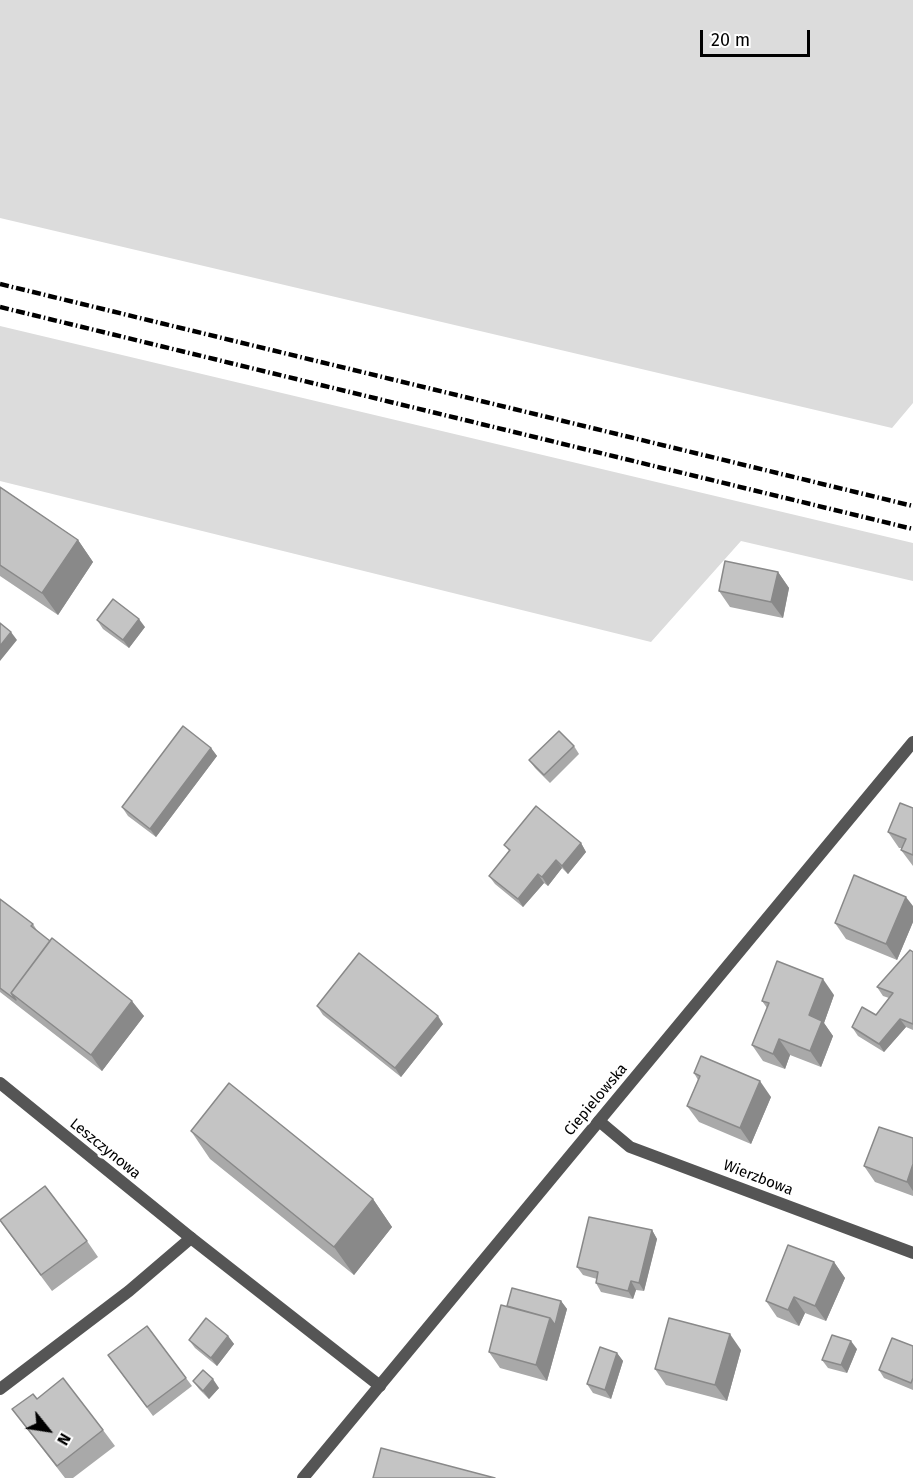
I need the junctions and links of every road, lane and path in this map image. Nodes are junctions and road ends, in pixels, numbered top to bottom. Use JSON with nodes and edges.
{"nodes":[{"id":1,"x":913,"y":742,"type":"edge"},
{"id":2,"x":0,"y":1083,"type":"edge"},
{"id":3,"x":599,"y":1121,"type":"junction"},
{"id":4,"x":192,"y":1238,"type":"junction"},
{"id":5,"x":913,"y":1252,"type":"edge"},
{"id":6,"x":380,"y":1386,"type":"junction"},
{"id":7,"x":0,"y":1389,"type":"edge"},
{"id":8,"x":303,"y":1478,"type":"edge"}],
"edges":[{"from":1,"to":3,"type":"street","name":"Ciepielowska"},
{"from":2,"to":4,"type":"street","name":"Leszczynowa"},
{"from":3,"to":5,"type":"street","name":"Wierzbowa"},
{"from":3,"to":6,"type":"street","name":"Ciepielowska"},
{"from":4,"to":6,"type":"street","name":"Leszczynowa"},
{"from":4,"to":7,"type":"street"},
{"from":6,"to":8,"type":"street","name":"Ciepielowska"}]}
